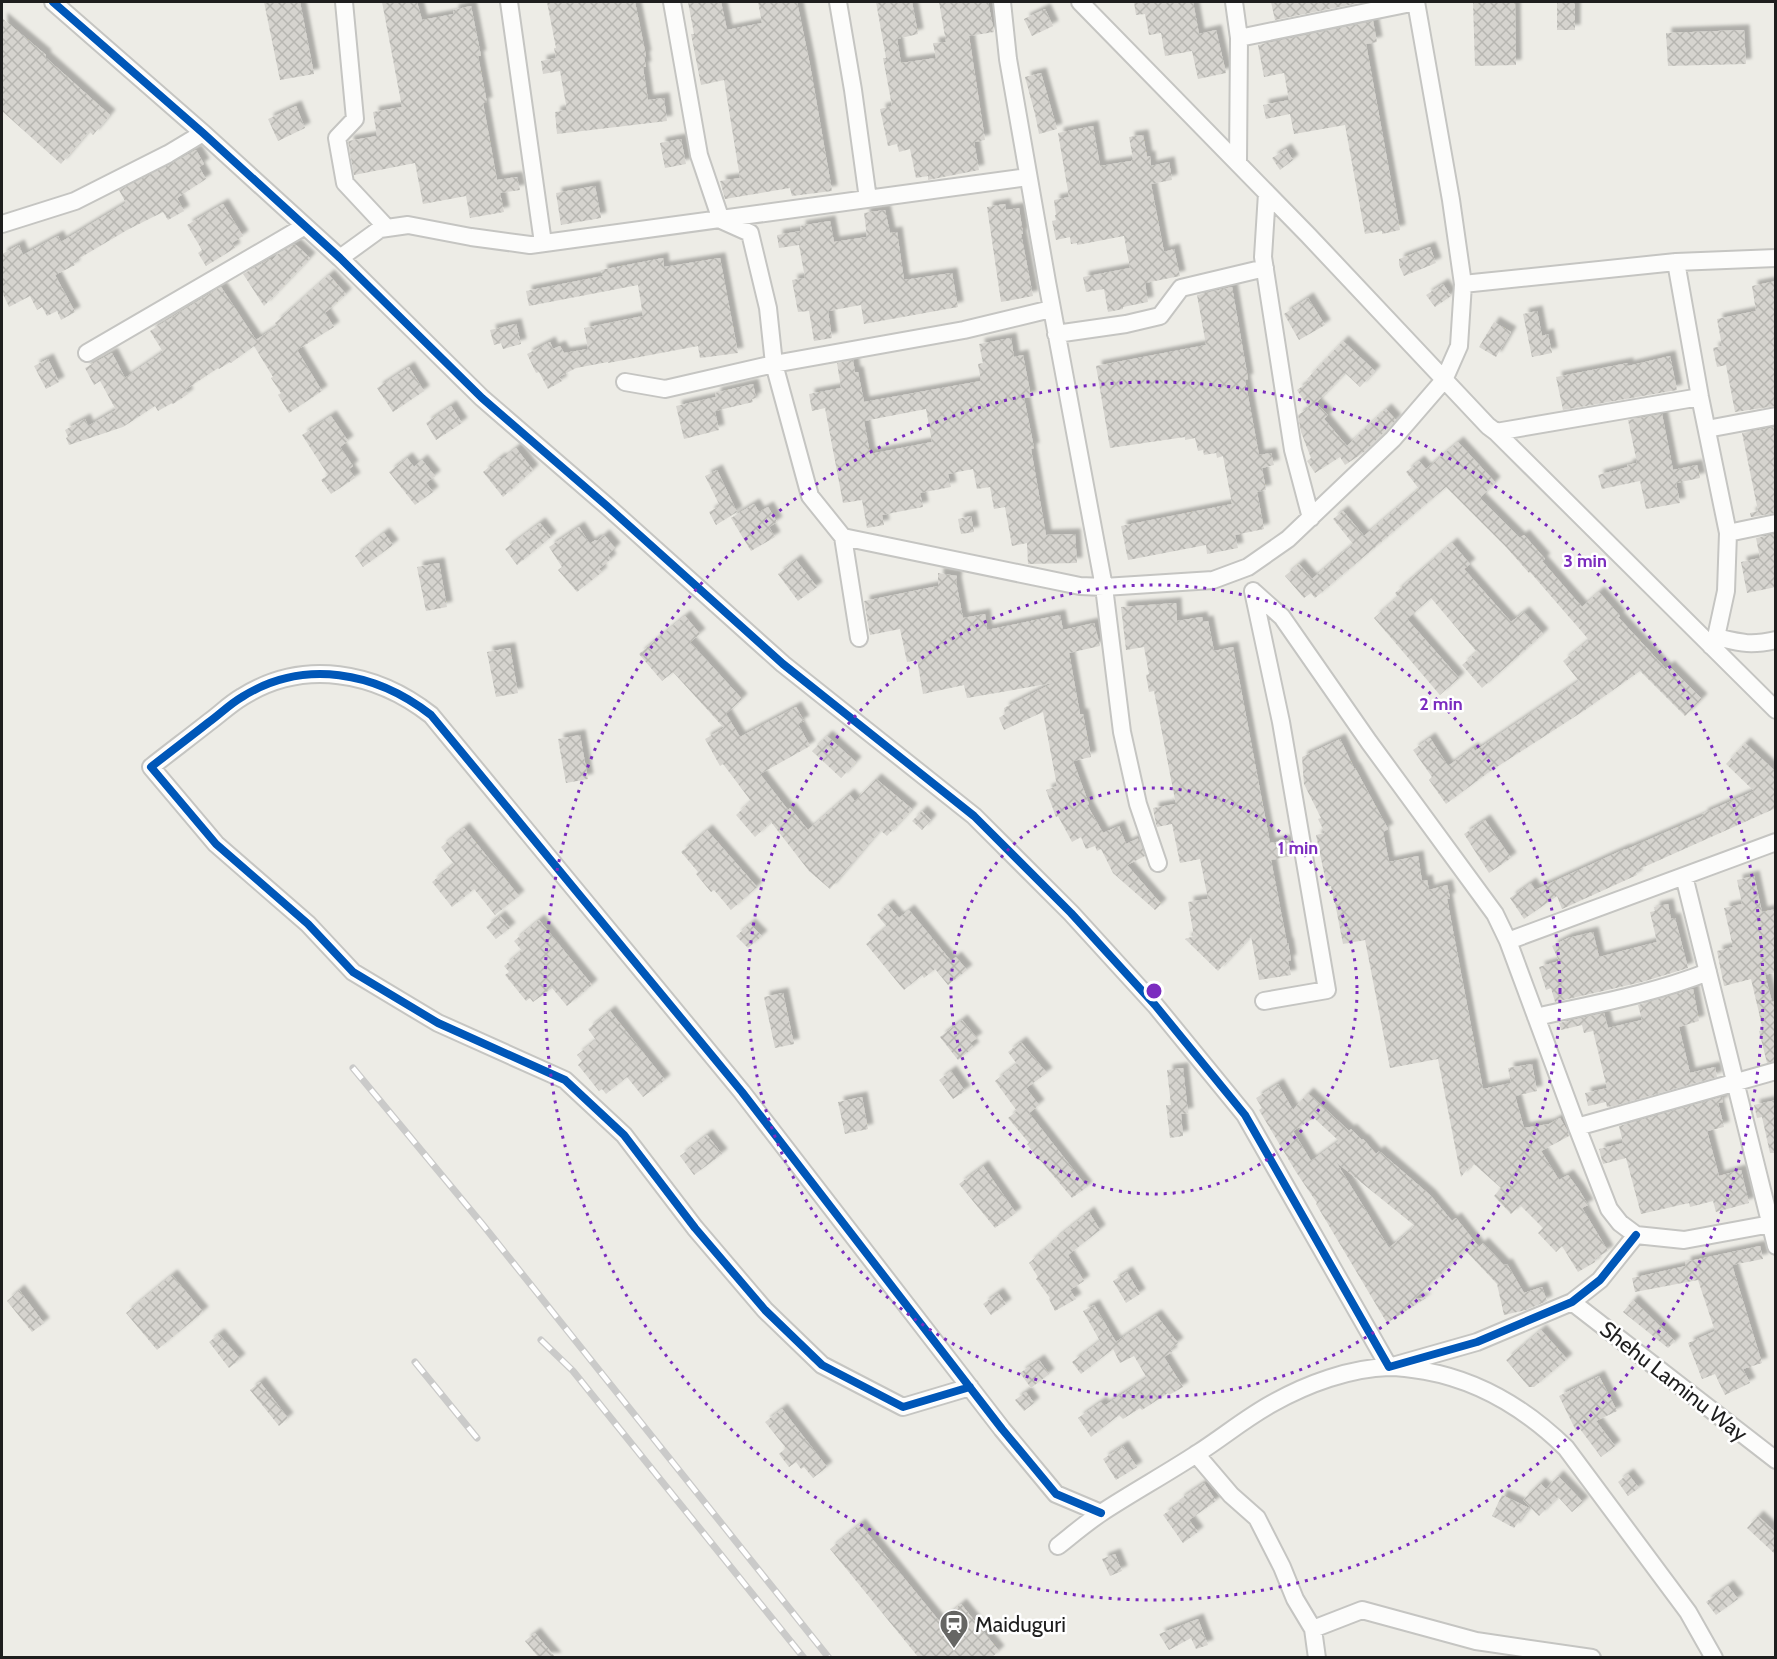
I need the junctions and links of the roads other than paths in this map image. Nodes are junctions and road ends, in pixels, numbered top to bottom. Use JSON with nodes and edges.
{"nodes":[{"id":1,"x":53,"y":2,"type":"edge"},
{"id":2,"x":344,"y":2,"type":"edge"},
{"id":3,"x":509,"y":2,"type":"edge"},
{"id":4,"x":672,"y":2,"type":"edge"},
{"id":5,"x":838,"y":2,"type":"edge"},
{"id":6,"x":1002,"y":2,"type":"edge"},
{"id":7,"x":1080,"y":2,"type":"edge"},
{"id":8,"x":1234,"y":2,"type":"edge"},
{"id":9,"x":1416,"y":2,"type":"edge"},
{"id":10,"x":1239,"y":38,"type":"junction"},
{"id":11,"x":203,"y":133,"type":"junction"},
{"id":12,"x":1238,"y":162,"type":"junction"},
{"id":13,"x":1028,"y":177,"type":"junction"},
{"id":14,"x":1267,"y":193,"type":"junction"},
{"id":15,"x":868,"y":199,"type":"junction"},
{"id":16,"x":722,"y":220,"type":"junction"},
{"id":17,"x":2,"y":224,"type":"edge"},
{"id":18,"x":305,"y":226,"type":"junction"},
{"id":19,"x":387,"y":228,"type":"junction"},
{"id":20,"x":543,"y":243,"type":"junction"},
{"id":21,"x":340,"y":258,"type":"junction"},
{"id":22,"x":1776,"y":258,"type":"edge"},
{"id":23,"x":1676,"y":262,"type":"junction"},
{"id":24,"x":1265,"y":268,"type":"junction"},
{"id":25,"x":1463,"y":284,"type":"junction"},
{"id":26,"x":1051,"y":309,"type":"junction"},
{"id":27,"x":1056,"y":334,"type":"junction"},
{"id":28,"x":87,"y":353,"type":"dead end"},
{"id":29,"x":774,"y":364,"type":"junction"},
{"id":30,"x":1444,"y":380,"type":"junction"},
{"id":31,"x":625,"y":382,"type":"dead end"},
{"id":32,"x":1700,"y":397,"type":"junction"},
{"id":33,"x":1776,"y":416,"type":"edge"},
{"id":34,"x":1707,"y":429,"type":"junction"},
{"id":35,"x":1496,"y":432,"type":"junction"},
{"id":36,"x":1311,"y":518,"type":"junction"},
{"id":37,"x":1776,"y":523,"type":"edge"},
{"id":38,"x":1728,"y":533,"type":"junction"},
{"id":39,"x":843,"y":537,"type":"junction"},
{"id":40,"x":1248,"y":567,"type":"junction"},
{"id":41,"x":1104,"y":587,"type":"junction"},
{"id":42,"x":1254,"y":592,"type":"junction"},
{"id":43,"x":860,"y":638,"type":"dead end"},
{"id":44,"x":1776,"y":640,"type":"edge"},
{"id":45,"x":1713,"y":641,"type":"junction"},
{"id":46,"x":1776,"y":710,"type":"edge"},
{"id":47,"x":1776,"y":842,"type":"edge"},
{"id":48,"x":1158,"y":862,"type":"dead end"},
{"id":49,"x":1684,"y":876,"type":"junction"},
{"id":50,"x":1508,"y":941,"type":"junction"},
{"id":51,"x":1708,"y":972,"type":"junction"},
{"id":52,"x":1264,"y":1001,"type":"dead end"},
{"id":53,"x":1536,"y":1017,"type":"junction"},
{"id":54,"x":1776,"y":1071,"type":"edge"},
{"id":55,"x":1734,"y":1083,"type":"junction"},
{"id":56,"x":1577,"y":1128,"type":"junction"},
{"id":57,"x":1773,"y":1224,"type":"edge"},
{"id":58,"x":1636,"y":1235,"type":"junction"},
{"id":59,"x":1776,"y":1246,"type":"edge"},
{"id":60,"x":1572,"y":1302,"type":"junction"},
{"id":61,"x":1389,"y":1367,"type":"junction"},
{"id":62,"x":970,"y":1386,"type":"junction"},
{"id":63,"x":1196,"y":1454,"type":"junction"},
{"id":64,"x":1776,"y":1460,"type":"edge"},
{"id":65,"x":1101,"y":1513,"type":"junction"},
{"id":66,"x":1058,"y":1546,"type":"dead end"},
{"id":67,"x":1314,"y":1629,"type":"junction"},
{"id":68,"x":1317,"y":1658,"type":"edge"},
{"id":69,"x":1592,"y":1658,"type":"edge"},
{"id":70,"x":1714,"y":1658,"type":"edge"}],
"edges":[{"from":1,"to":11,"type":"street"},
{"from":2,"to":19,"type":"street"},
{"from":3,"to":20,"type":"street"},
{"from":4,"to":16,"type":"street"},
{"from":5,"to":15,"type":"street"},
{"from":6,"to":13,"type":"street"},
{"from":7,"to":12,"type":"street"},
{"from":8,"to":10,"type":"street"},
{"from":9,"to":10,"type":"street"},
{"from":9,"to":25,"type":"street"},
{"from":10,"to":12,"type":"street"},
{"from":11,"to":17,"type":"street"},
{"from":11,"to":18,"type":"street"},
{"from":12,"to":14,"type":"street"},
{"from":13,"to":15,"type":"street"},
{"from":13,"to":26,"type":"street"},
{"from":14,"to":24,"type":"street"},
{"from":14,"to":30,"type":"street"},
{"from":15,"to":16,"type":"street"},
{"from":16,"to":20,"type":"street"},
{"from":16,"to":29,"type":"street"},
{"from":18,"to":21,"type":"street"},
{"from":18,"to":28,"type":"street"},
{"from":19,"to":20,"type":"street"},
{"from":19,"to":21,"type":"street"},
{"from":21,"to":61,"type":"street"},
{"from":22,"to":23,"type":"street"},
{"from":23,"to":25,"type":"street"},
{"from":23,"to":32,"type":"street"},
{"from":24,"to":27,"type":"street"},
{"from":24,"to":36,"type":"street"},
{"from":25,"to":30,"type":"street"},
{"from":26,"to":27,"type":"street"},
{"from":26,"to":29,"type":"street"},
{"from":27,"to":41,"type":"street"},
{"from":29,"to":31,"type":"street"},
{"from":29,"to":39,"type":"street"},
{"from":30,"to":35,"type":"street"},
{"from":30,"to":36,"type":"street"},
{"from":32,"to":34,"type":"street"},
{"from":32,"to":35,"type":"street"},
{"from":33,"to":34,"type":"street"},
{"from":34,"to":38,"type":"street"},
{"from":35,"to":45,"type":"street"},
{"from":36,"to":40,"type":"street"},
{"from":37,"to":38,"type":"street"},
{"from":38,"to":45,"type":"street"},
{"from":39,"to":41,"type":"street"},
{"from":39,"to":43,"type":"street"},
{"from":40,"to":41,"type":"street"},
{"from":40,"to":42,"type":"street"},
{"from":41,"to":48,"type":"street"},
{"from":42,"to":50,"type":"street"},
{"from":42,"to":52,"type":"street"},
{"from":44,"to":45,"type":"street"},
{"from":45,"to":46,"type":"street"},
{"from":47,"to":49,"type":"street"},
{"from":49,"to":50,"type":"street"},
{"from":49,"to":51,"type":"street"},
{"from":50,"to":53,"type":"street"},
{"from":51,"to":53,"type":"street"},
{"from":51,"to":55,"type":"street"},
{"from":53,"to":56,"type":"street"},
{"from":54,"to":55,"type":"street"},
{"from":55,"to":56,"type":"street"},
{"from":55,"to":57,"type":"street"},
{"from":56,"to":58,"type":"street"},
{"from":57,"to":58,"type":"street"},
{"from":57,"to":59,"type":"street"},
{"from":58,"to":60,"type":"street"},
{"from":60,"to":61,"type":"street"},
{"from":60,"to":64,"type":"street","name":"Shehu Laminu Way"},
{"from":61,"to":63,"type":"street"},
{"from":61,"to":70,"type":"street"},
{"from":62,"to":62,"type":"street"},
{"from":62,"to":65,"type":"street"},
{"from":63,"to":65,"type":"street"},
{"from":63,"to":67,"type":"street"},
{"from":65,"to":66,"type":"street"},
{"from":67,"to":68,"type":"street"},
{"from":67,"to":69,"type":"street"}]}
